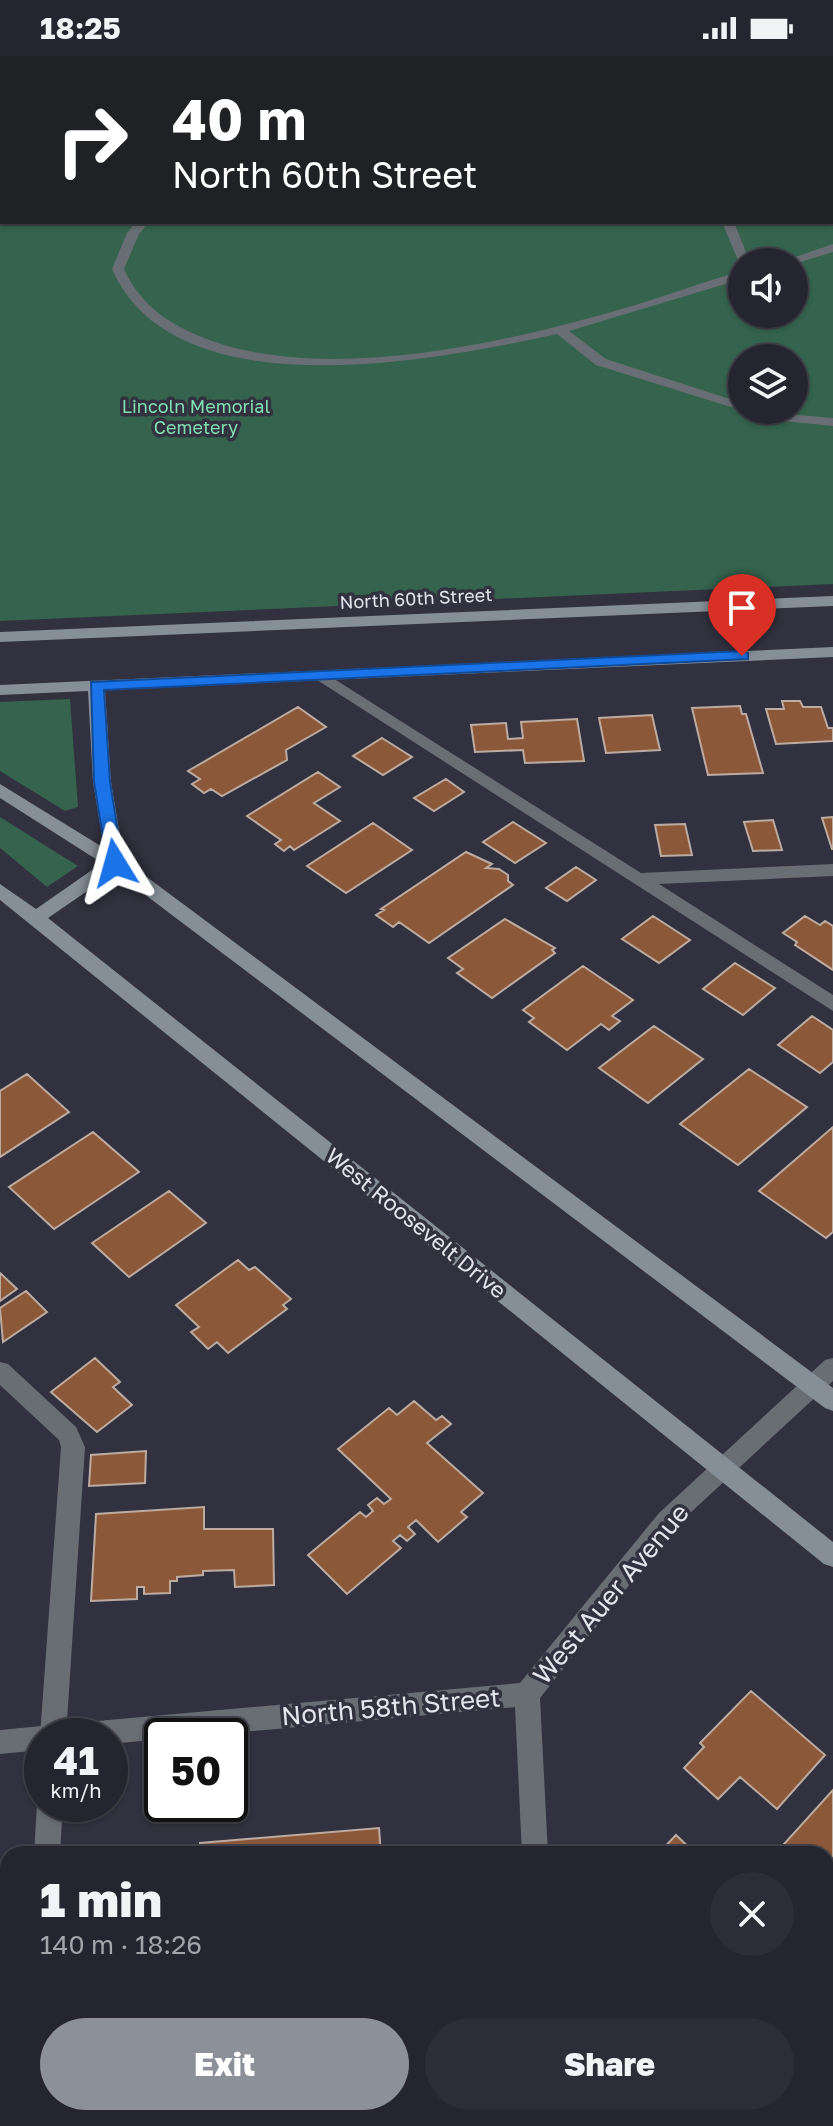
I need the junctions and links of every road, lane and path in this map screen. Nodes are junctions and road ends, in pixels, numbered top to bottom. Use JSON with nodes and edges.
{"nodes":[{"id":1,"x":141,"y":224,"type":"edge"},
{"id":2,"x":729,"y":224,"type":"edge"},
{"id":3,"x":738,"y":248,"type":"edge"},
{"id":4,"x":833,"y":248,"type":"edge"},
{"id":5,"x":808,"y":256,"type":"edge"},
{"id":6,"x":728,"y":280,"type":"edge"},
{"id":7,"x":559,"y":329,"type":"junction"},
{"id":8,"x":728,"y":403,"type":"edge"},
{"id":9,"x":808,"y":420,"type":"edge"},
{"id":10,"x":833,"y":422,"type":"edge"},
{"id":11,"x":833,"y":601,"type":"edge"},
{"id":12,"x":0,"y":637,"type":"edge"},
{"id":13,"x":833,"y":652,"type":"edge"},
{"id":14,"x":320,"y":675,"type":"junction"},
{"id":15,"x":96,"y":685,"type":"junction"},
{"id":16,"x":0,"y":690,"type":"edge"},
{"id":17,"x":0,"y":790,"type":"edge"},
{"id":18,"x":115,"y":863,"type":"junction"},
{"id":19,"x":833,"y":870,"type":"edge"},
{"id":20,"x":638,"y":879,"type":"junction"},
{"id":21,"x":0,"y":890,"type":"edge"},
{"id":22,"x":35,"y":918,"type":"junction"},
{"id":23,"x":833,"y":1004,"type":"edge"},
{"id":24,"x":833,"y":1367,"type":"edge"},
{"id":25,"x":0,"y":1371,"type":"edge"},
{"id":26,"x":813,"y":1386,"type":"junction"},
{"id":27,"x":833,"y":1401,"type":"edge"},
{"id":28,"x":722,"y":1467,"type":"junction"},
{"id":29,"x":833,"y":1556,"type":"edge"},
{"id":30,"x":527,"y":1694,"type":"junction"},
{"id":31,"x":54,"y":1718,"type":"edge"},
{"id":32,"x":128,"y":1730,"type":"edge"},
{"id":33,"x":24,"y":1740,"type":"edge"},
{"id":34,"x":0,"y":1742,"type":"edge"},
{"id":35,"x":49,"y":1822,"type":"edge"},
{"id":36,"x":47,"y":1846,"type":"edge"},
{"id":37,"x":535,"y":1846,"type":"edge"}],
"edges":[{"from":1,"to":7,"type":"street"},
{"from":2,"to":3,"type":"street"},
{"from":4,"to":5,"type":"street"},
{"from":6,"to":7,"type":"street"},
{"from":7,"to":8,"type":"street"},
{"from":9,"to":10,"type":"street"},
{"from":11,"to":12,"type":"street","name":"North 60th Street"},
{"from":13,"to":14,"type":"street"},
{"from":14,"to":15,"type":"street"},
{"from":14,"to":20,"type":"street"},
{"from":15,"to":16,"type":"street"},
{"from":15,"to":18,"type":"street"},
{"from":17,"to":18,"type":"street"},
{"from":18,"to":22,"type":"street"},
{"from":18,"to":26,"type":"street"},
{"from":19,"to":20,"type":"street"},
{"from":20,"to":23,"type":"street"},
{"from":21,"to":22,"type":"street","name":"West Roosevelt Drive"},
{"from":22,"to":28,"type":"street","name":"West Roosevelt Drive"},
{"from":24,"to":26,"type":"street"},
{"from":25,"to":31,"type":"street"},
{"from":26,"to":27,"type":"street"},
{"from":26,"to":28,"type":"street","name":"West Auer Avenue"},
{"from":28,"to":29,"type":"street","name":"West Roosevelt Drive"},
{"from":28,"to":30,"type":"street","name":"West Auer Avenue"},
{"from":30,"to":32,"type":"street","name":"North 58th Street"},
{"from":30,"to":37,"type":"street","name":"West Auer Avenue"},
{"from":33,"to":34,"type":"street"},
{"from":35,"to":36,"type":"street"}]}
